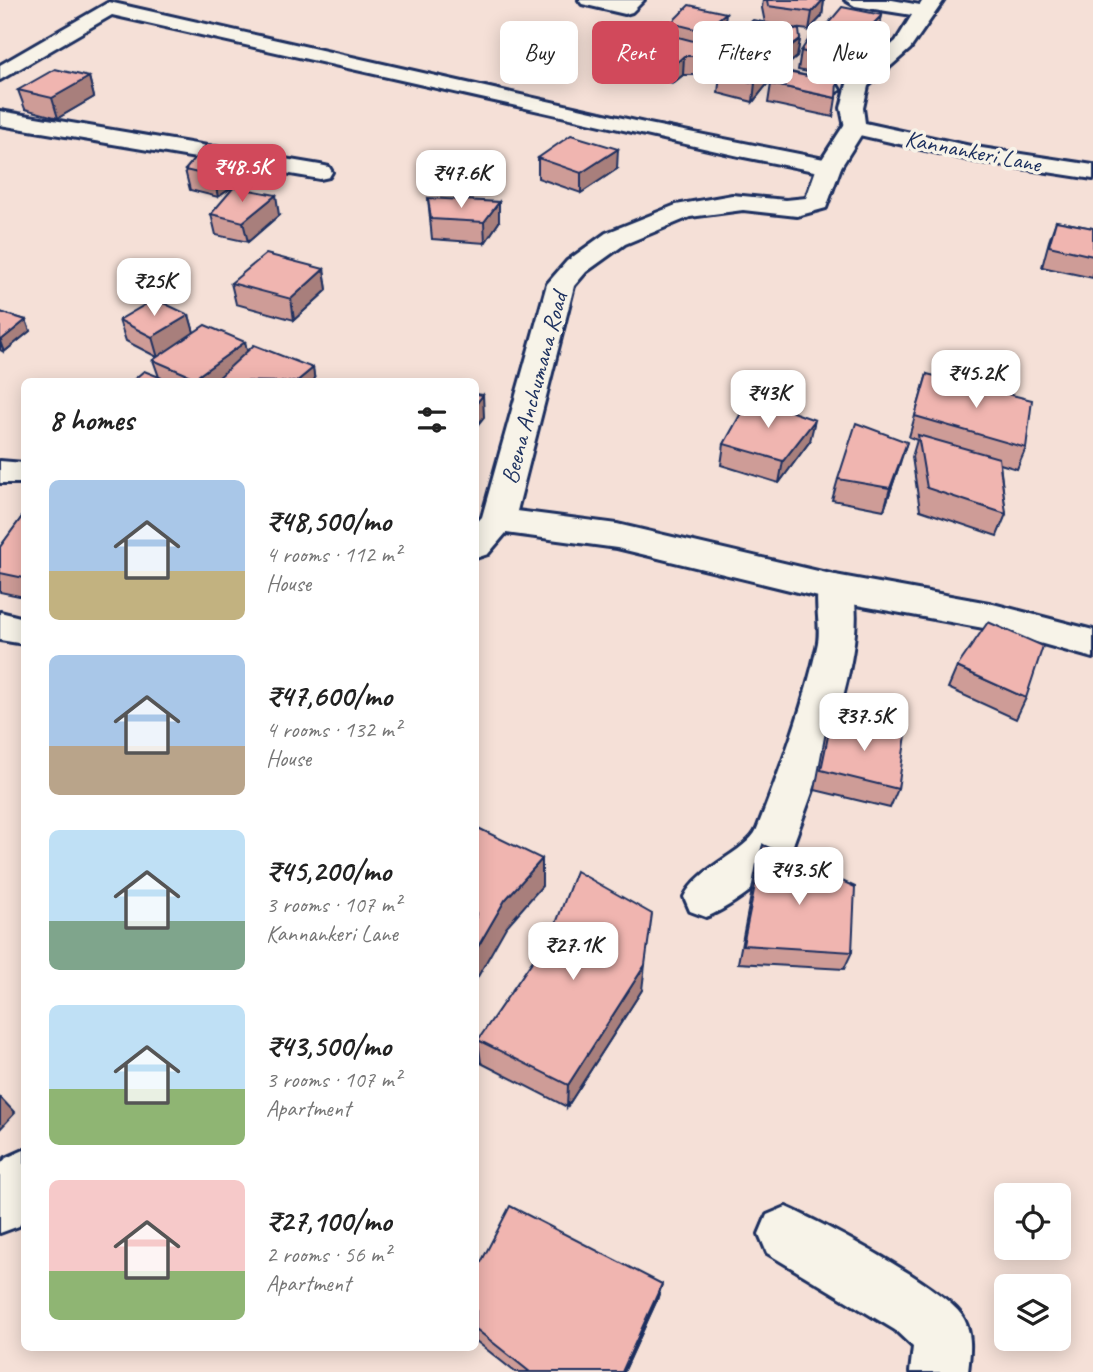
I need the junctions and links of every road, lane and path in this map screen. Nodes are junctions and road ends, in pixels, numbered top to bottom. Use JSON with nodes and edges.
{"nodes":[{"id":1,"x":589,"y":0,"type":"edge"},
{"id":2,"x":634,"y":0,"type":"edge"},
{"id":3,"x":855,"y":0,"type":"edge"},
{"id":4,"x":116,"y":4,"type":"edge"},
{"id":5,"x":929,"y":6,"type":"edge"},
{"id":6,"x":679,"y":54,"type":"edge"},
{"id":7,"x":0,"y":74,"type":"edge"},
{"id":8,"x":854,"y":96,"type":"junction"},
{"id":9,"x":0,"y":114,"type":"edge"},
{"id":10,"x":853,"y":128,"type":"junction"},
{"id":11,"x":829,"y":167,"type":"junction"},
{"id":12,"x":320,"y":172,"type":"dead end"},
{"id":13,"x":1093,"y":172,"type":"edge"},
{"id":14,"x":0,"y":472,"type":"edge"},
{"id":15,"x":21,"y":473,"type":"edge"},
{"id":16,"x":498,"y":520,"type":"junction"},
{"id":17,"x":479,"y":542,"type":"edge"},
{"id":18,"x":835,"y":588,"type":"junction"},
{"id":19,"x":0,"y":626,"type":"edge"},
{"id":20,"x":21,"y":630,"type":"edge"},
{"id":21,"x":1093,"y":644,"type":"edge"},
{"id":22,"x":706,"y":897,"type":"dead end"},
{"id":23,"x":21,"y":1180,"type":"edge"},
{"id":24,"x":0,"y":1207,"type":"edge"},
{"id":25,"x":786,"y":1234,"type":"dead end"},
{"id":26,"x":939,"y":1372,"type":"edge"}],
"edges":[{"from":1,"to":2,"type":"street"},
{"from":3,"to":5,"type":"street"},
{"from":4,"to":7,"type":"street"},
{"from":4,"to":11,"type":"street"},
{"from":5,"to":8,"type":"street"},
{"from":6,"to":8,"type":"street"},
{"from":8,"to":10,"type":"street","name":"Beena Anchumana Road"},
{"from":9,"to":12,"type":"street"},
{"from":10,"to":11,"type":"street","name":"Beena Anchumana Road"},
{"from":10,"to":13,"type":"street","name":"Kannankeri Lane"},
{"from":11,"to":16,"type":"street","name":"Beena Anchumana Road"},
{"from":14,"to":15,"type":"street"},
{"from":16,"to":17,"type":"street","name":"Beena Anchumana Road"},
{"from":16,"to":18,"type":"street"},
{"from":18,"to":21,"type":"street"},
{"from":18,"to":22,"type":"street"},
{"from":19,"to":20,"type":"street"},
{"from":23,"to":24,"type":"street"},
{"from":25,"to":26,"type":"street"}]}
